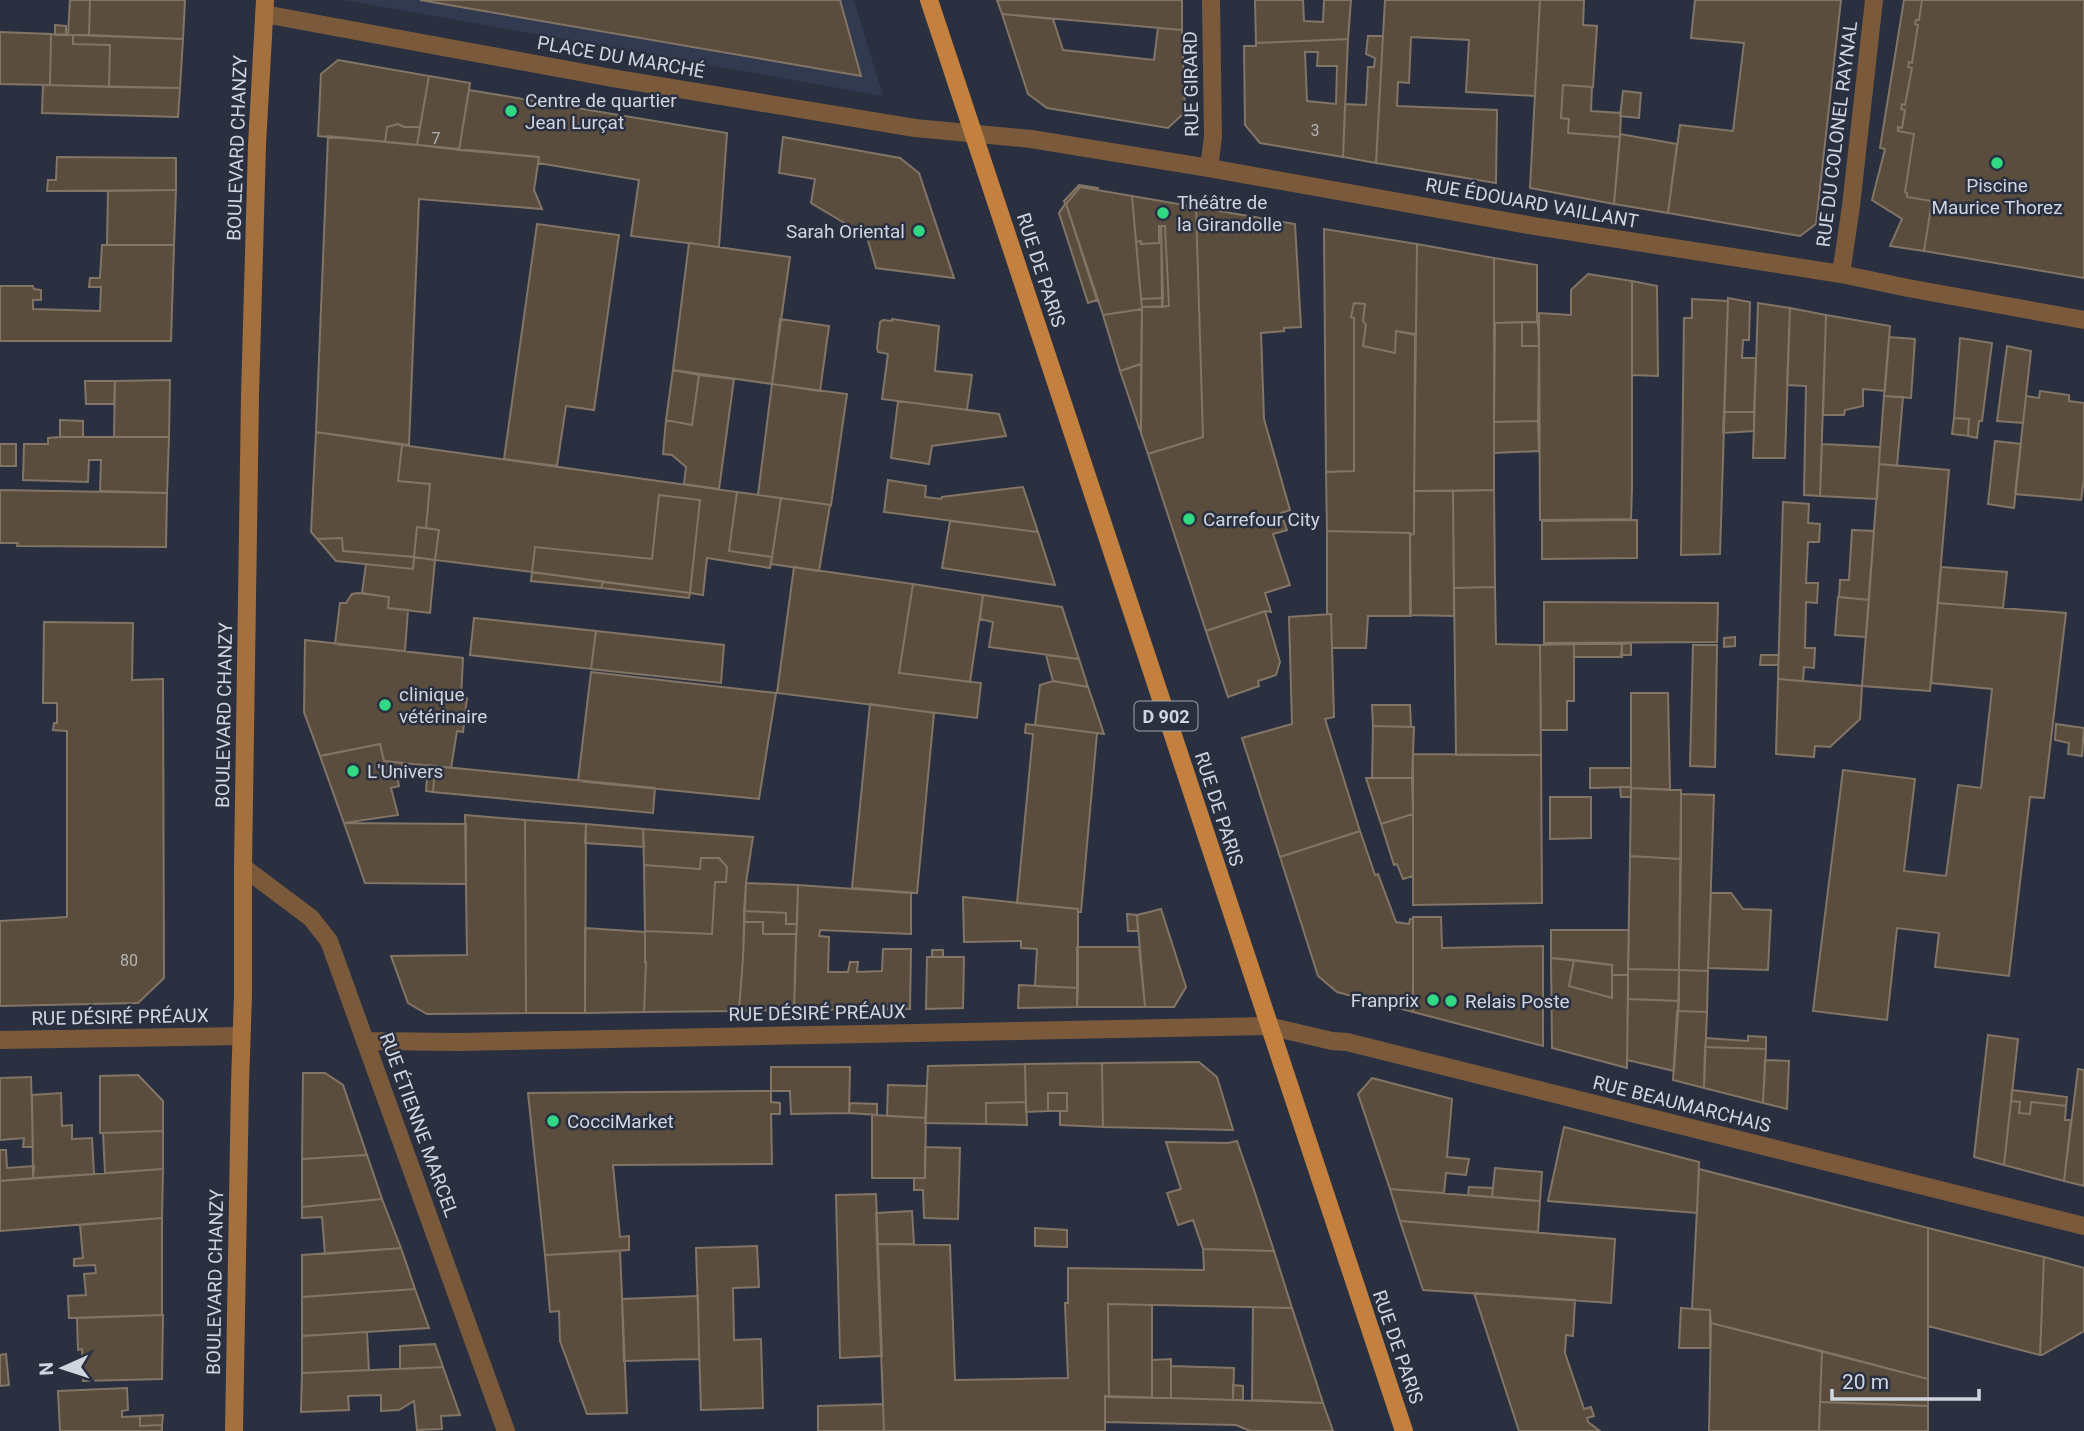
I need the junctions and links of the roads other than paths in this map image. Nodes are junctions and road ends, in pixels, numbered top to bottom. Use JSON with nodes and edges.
{"nodes":[{"id":1,"x":929,"y":0,"type":"edge"},
{"id":2,"x":1210,"y":0,"type":"edge"},
{"id":3,"x":1874,"y":0,"type":"edge"},
{"id":4,"x":264,"y":7,"type":"edge"},
{"id":5,"x":972,"y":133,"type":"junction"},
{"id":6,"x":1209,"y":168,"type":"junction"},
{"id":7,"x":1841,"y":274,"type":"junction"},
{"id":8,"x":2084,"y":320,"type":"edge"},
{"id":9,"x":243,"y":867,"type":"junction"},
{"id":10,"x":1268,"y":1026,"type":"junction"},
{"id":11,"x":241,"y":1036,"type":"junction"},
{"id":12,"x":0,"y":1040,"type":"edge"},
{"id":13,"x":367,"y":1041,"type":"junction"},
{"id":14,"x":2084,"y":1226,"type":"edge"},
{"id":15,"x":234,"y":1431,"type":"edge"},
{"id":16,"x":506,"y":1431,"type":"edge"},
{"id":17,"x":1404,"y":1431,"type":"edge"}],
"edges":[{"from":1,"to":5,"type":"main road","name":"RUE DE PARIS","number":"D 902"},
{"from":2,"to":6,"type":"street","name":"RUE GIRARD"},
{"from":3,"to":7,"type":"street","name":"RUE DU COLONEL RAYNAL"},
{"from":4,"to":5,"type":"street","name":"PLACE DU MARCHÉ"},
{"from":4,"to":9,"type":"main road","name":"BOULEVARD CHANZY"},
{"from":5,"to":6,"type":"street","name":"RUE ÉDOUARD VAILLANT"},
{"from":5,"to":10,"type":"main road","name":"RUE DE PARIS","number":"D 902"},
{"from":6,"to":7,"type":"street","name":"RUE ÉDOUARD VAILLANT"},
{"from":7,"to":8,"type":"street","name":"RUE ÉDOUARD VAILLANT"},
{"from":9,"to":11,"type":"main road","name":"BOULEVARD CHANZY"},
{"from":9,"to":13,"type":"street","name":"RUE ÉTIENNE MARCEL"},
{"from":10,"to":13,"type":"street","name":"RUE DÉSIRÉ PRÉAUX"},
{"from":10,"to":14,"type":"street","name":"RUE BEAUMARCHAIS"},
{"from":10,"to":17,"type":"main road","name":"RUE DE PARIS","number":"D 902"},
{"from":11,"to":12,"type":"street","name":"RUE DÉSIRÉ PRÉAUX"},
{"from":11,"to":15,"type":"main road","name":"BOULEVARD CHANZY"},
{"from":13,"to":16,"type":"street","name":"RUE ÉTIENNE MARCEL"}]}
